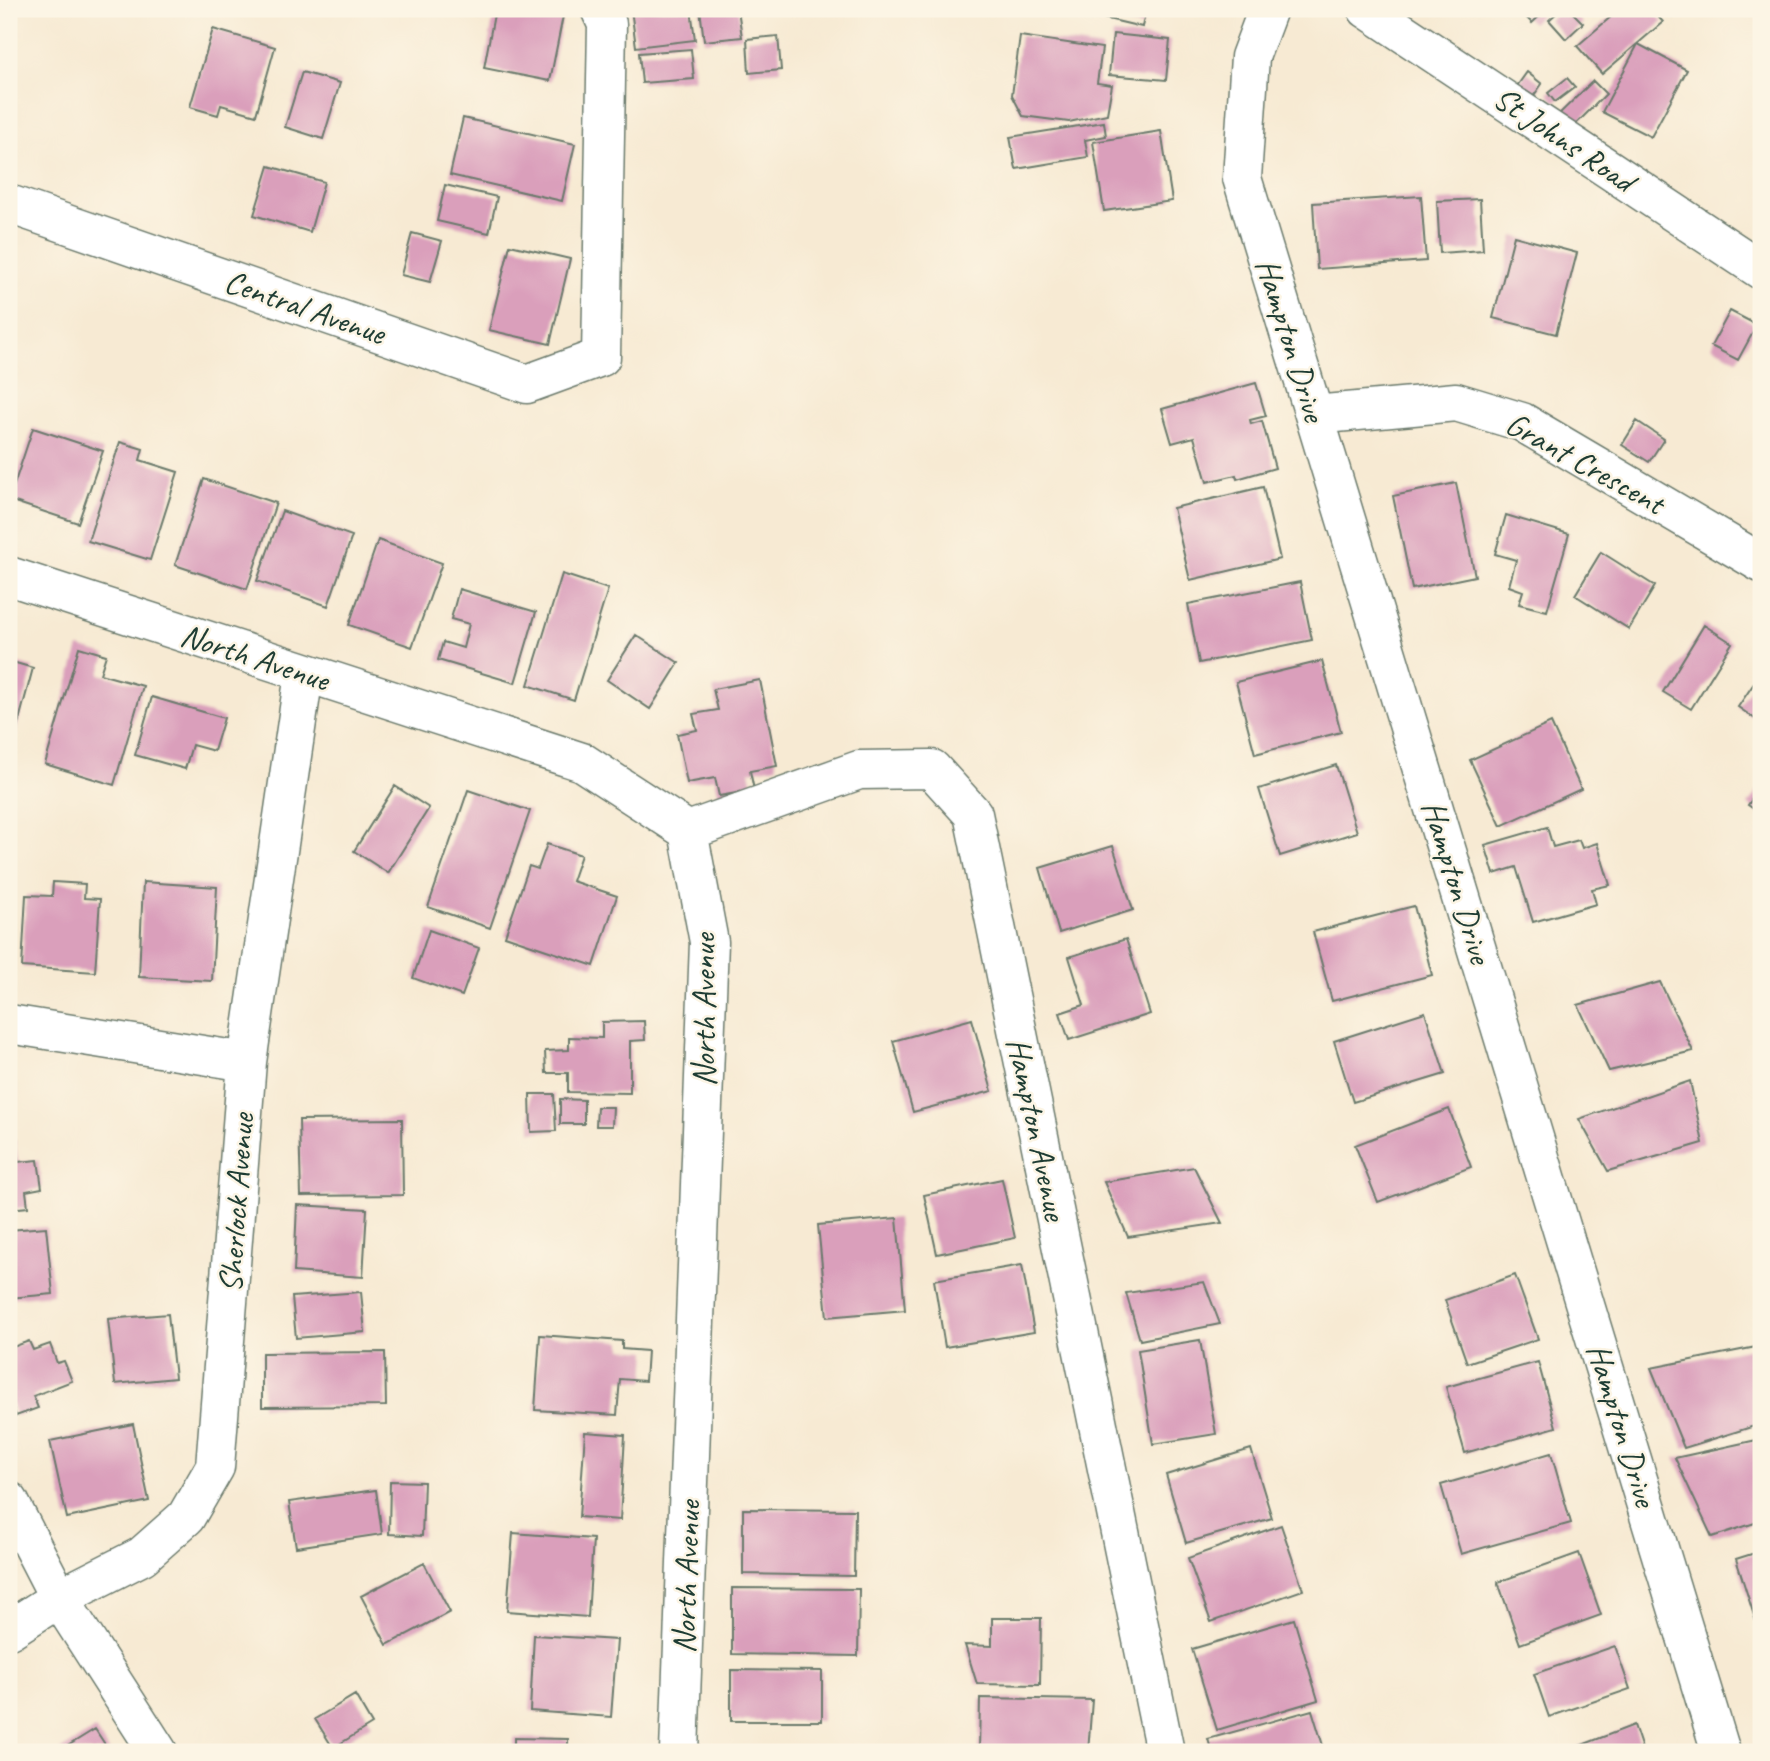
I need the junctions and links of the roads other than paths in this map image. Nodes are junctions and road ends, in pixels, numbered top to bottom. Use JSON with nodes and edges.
{"nodes":[{"id":1,"x":600,"y":9,"type":"edge"},
{"id":2,"x":1268,"y":9,"type":"edge"},
{"id":3,"x":1367,"y":9,"type":"edge"},
{"id":4,"x":9,"y":204,"type":"edge"},
{"id":5,"x":1761,"y":270,"type":"edge"},
{"id":6,"x":1314,"y":415,"type":"junction"},
{"id":7,"x":1758,"y":552,"type":"edge"},
{"id":8,"x":9,"y":576,"type":"edge"},
{"id":9,"x":304,"y":674,"type":"junction"},
{"id":10,"x":688,"y":831,"type":"junction"},
{"id":11,"x":9,"y":1024,"type":"edge"},
{"id":12,"x":247,"y":1062,"type":"junction"},
{"id":13,"x":9,"y":1501,"type":"edge"},
{"id":14,"x":59,"y":1598,"type":"junction"},
{"id":15,"x":9,"y":1630,"type":"edge"},
{"id":16,"x":158,"y":1752,"type":"edge"},
{"id":17,"x":679,"y":1752,"type":"edge"},
{"id":18,"x":1165,"y":1752,"type":"edge"},
{"id":19,"x":1721,"y":1752,"type":"edge"}],
"edges":[{"from":1,"to":4,"type":"street","name":"Central Avenue"},
{"from":2,"to":6,"type":"street","name":"Hampton Drive"},
{"from":3,"to":5,"type":"street","name":"St Johns Road"},
{"from":6,"to":7,"type":"street","name":"Grant Crescent"},
{"from":6,"to":19,"type":"street","name":"Hampton Drive"},
{"from":8,"to":9,"type":"street","name":"North Avenue"},
{"from":9,"to":10,"type":"street","name":"North Avenue"},
{"from":9,"to":12,"type":"street","name":"Sherlock Avenue"},
{"from":10,"to":17,"type":"street","name":"North Avenue"},
{"from":10,"to":18,"type":"street","name":"Hampton Avenue"},
{"from":11,"to":12,"type":"street"},
{"from":12,"to":14,"type":"street","name":"Sherlock Avenue"},
{"from":13,"to":14,"type":"street"},
{"from":14,"to":15,"type":"street","name":"Sherlock Avenue"},
{"from":14,"to":16,"type":"street"}]}
